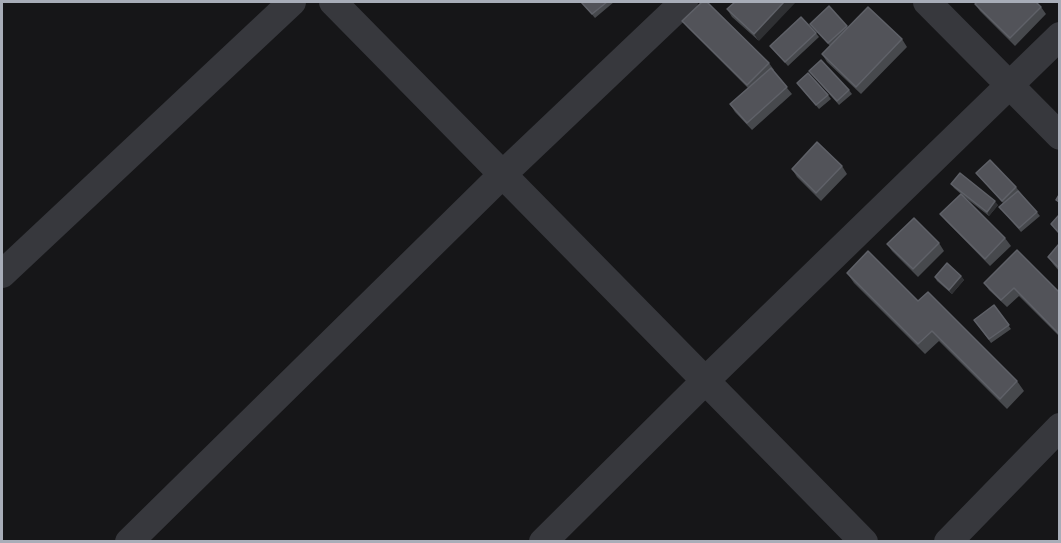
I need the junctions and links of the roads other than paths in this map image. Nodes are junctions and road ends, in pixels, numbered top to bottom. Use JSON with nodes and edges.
{"nodes":[{"id":1,"x":292,"y":2,"type":"edge"},
{"id":2,"x":333,"y":2,"type":"edge"},
{"id":3,"x":684,"y":2,"type":"edge"},
{"id":4,"x":927,"y":2,"type":"edge"},
{"id":5,"x":1059,"y":36,"type":"edge"},
{"id":6,"x":1009,"y":85,"type":"junction"},
{"id":7,"x":1059,"y":136,"type":"edge"},
{"id":8,"x":502,"y":174,"type":"junction"},
{"id":9,"x":2,"y":274,"type":"edge"},
{"id":10,"x":705,"y":381,"type":"junction"},
{"id":11,"x":1059,"y":427,"type":"edge"},
{"id":12,"x":129,"y":542,"type":"edge"},
{"id":13,"x":543,"y":542,"type":"edge"},
{"id":14,"x":864,"y":542,"type":"edge"},
{"id":15,"x":948,"y":542,"type":"edge"}],
"edges":[{"from":1,"to":9,"type":"street"},
{"from":2,"to":8,"type":"street"},
{"from":3,"to":8,"type":"street"},
{"from":4,"to":6,"type":"street"},
{"from":5,"to":6,"type":"street"},
{"from":6,"to":7,"type":"street"},
{"from":6,"to":10,"type":"street"},
{"from":8,"to":10,"type":"street"},
{"from":8,"to":12,"type":"street"},
{"from":10,"to":13,"type":"street"},
{"from":10,"to":14,"type":"street"},
{"from":11,"to":15,"type":"street"}]}
